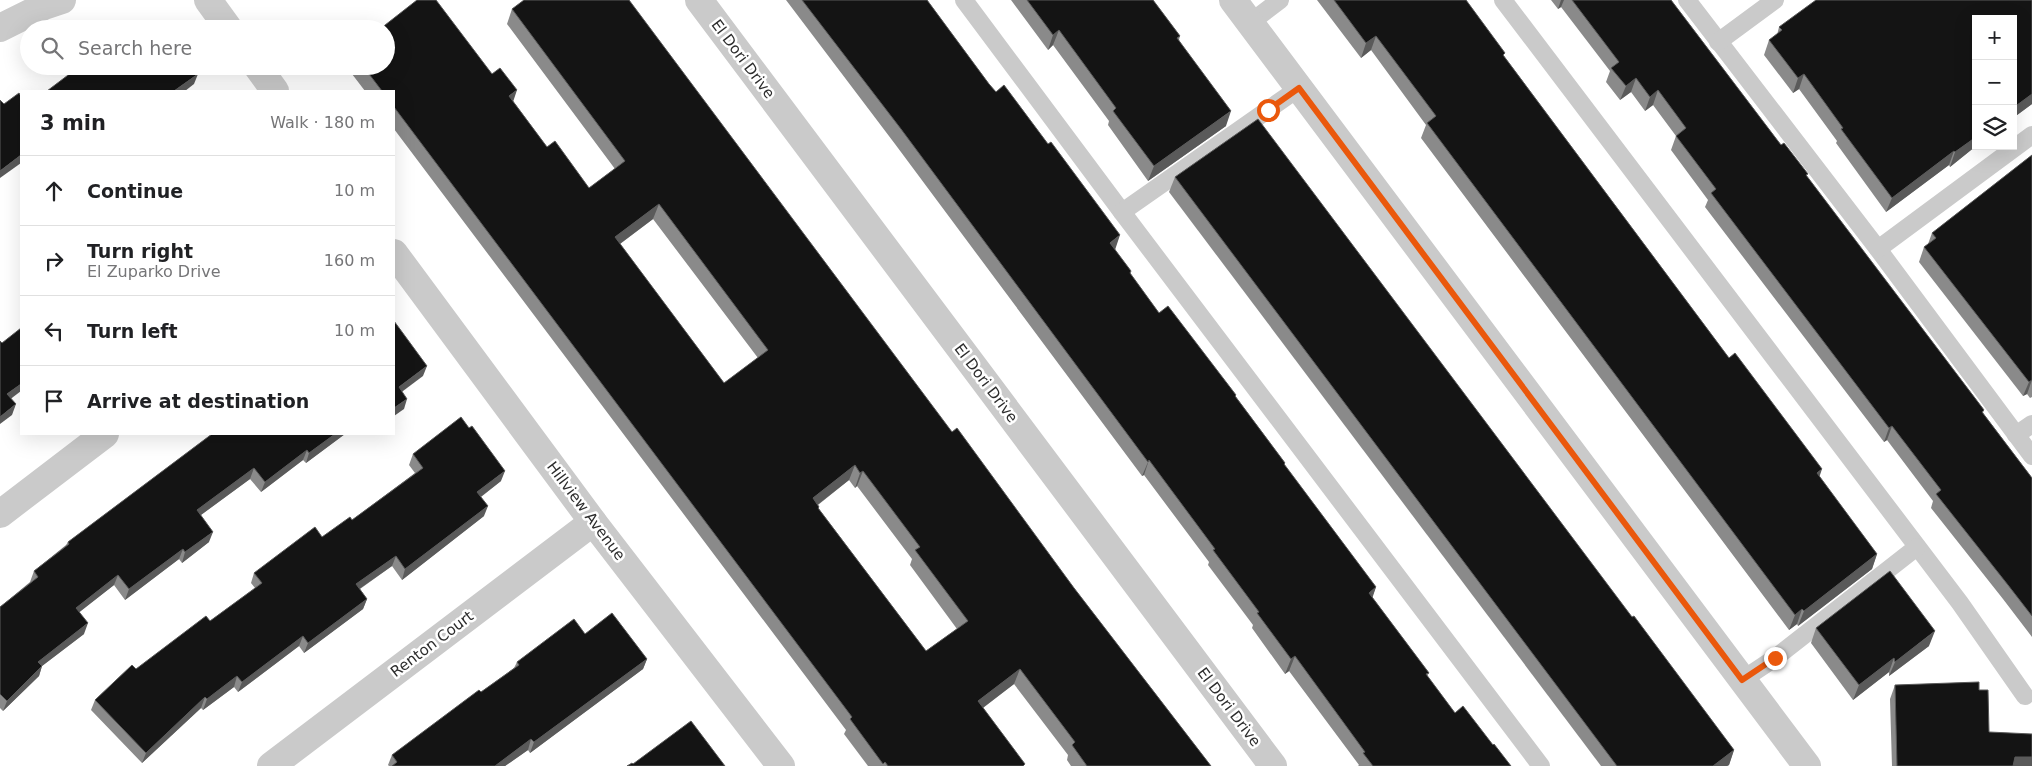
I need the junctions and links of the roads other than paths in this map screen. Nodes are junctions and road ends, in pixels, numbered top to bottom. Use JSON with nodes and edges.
{"nodes":[{"id":1,"x":62,"y":0,"type":"edge"},
{"id":2,"x":208,"y":0,"type":"edge"},
{"id":3,"x":699,"y":0,"type":"edge"},
{"id":4,"x":964,"y":0,"type":"edge"},
{"id":5,"x":1233,"y":0,"type":"edge"},
{"id":6,"x":1280,"y":0,"type":"edge"},
{"id":7,"x":1503,"y":0,"type":"edge"},
{"id":8,"x":1687,"y":0,"type":"edge"},
{"id":9,"x":1775,"y":0,"type":"edge"},
{"id":10,"x":223,"y":20,"type":"edge"},
{"id":11,"x":1250,"y":22,"type":"junction"},
{"id":12,"x":0,"y":28,"type":"edge"},
{"id":13,"x":1718,"y":42,"type":"junction"},
{"id":14,"x":263,"y":75,"type":"edge"},
{"id":15,"x":1299,"y":88,"type":"junction"},
{"id":16,"x":274,"y":90,"type":"edge"},
{"id":17,"x":2032,"y":135,"type":"edge"},
{"id":18,"x":1122,"y":212,"type":"junction"},
{"id":19,"x":1878,"y":249,"type":"junction"},
{"id":20,"x":395,"y":254,"type":"edge"},
{"id":21,"x":2032,"y":424,"type":"edge"},
{"id":22,"x":104,"y":435,"type":"edge"},
{"id":23,"x":2016,"y":435,"type":"junction"},
{"id":24,"x":2032,"y":456,"type":"edge"},
{"id":25,"x":0,"y":514,"type":"edge"},
{"id":26,"x":594,"y":522,"type":"junction"},
{"id":27,"x":1917,"y":547,"type":"junction"},
{"id":28,"x":1742,"y":680,"type":"junction"},
{"id":29,"x":2025,"y":696,"type":"dead end"},
{"id":30,"x":271,"y":766,"type":"edge"},
{"id":31,"x":781,"y":766,"type":"edge"},
{"id":32,"x":1273,"y":766,"type":"edge"},
{"id":33,"x":1541,"y":766,"type":"edge"},
{"id":34,"x":1807,"y":766,"type":"edge"}],
"edges":[{"from":1,"to":12,"type":"street"},
{"from":2,"to":10,"type":"street"},
{"from":3,"to":32,"type":"street","name":"El Dori Drive"},
{"from":4,"to":18,"type":"lane"},
{"from":5,"to":11,"type":"street"},
{"from":6,"to":11,"type":"lane"},
{"from":7,"to":27,"type":"lane"},
{"from":8,"to":13,"type":"lane"},
{"from":9,"to":13,"type":"lane"},
{"from":11,"to":15,"type":"street"},
{"from":13,"to":19,"type":"lane"},
{"from":14,"to":16,"type":"street"},
{"from":15,"to":18,"type":"lane"},
{"from":15,"to":28,"type":"street"},
{"from":17,"to":19,"type":"lane"},
{"from":18,"to":33,"type":"lane"},
{"from":19,"to":23,"type":"lane"},
{"from":20,"to":26,"type":"street","name":"Hillview Avenue"},
{"from":21,"to":23,"type":"lane"},
{"from":22,"to":25,"type":"street"},
{"from":23,"to":24,"type":"lane"},
{"from":26,"to":30,"type":"street","name":"Renton Court"},
{"from":26,"to":31,"type":"street","name":"Hillview Avenue"},
{"from":27,"to":28,"type":"lane"},
{"from":27,"to":29,"type":"lane"},
{"from":28,"to":34,"type":"street"}]}
